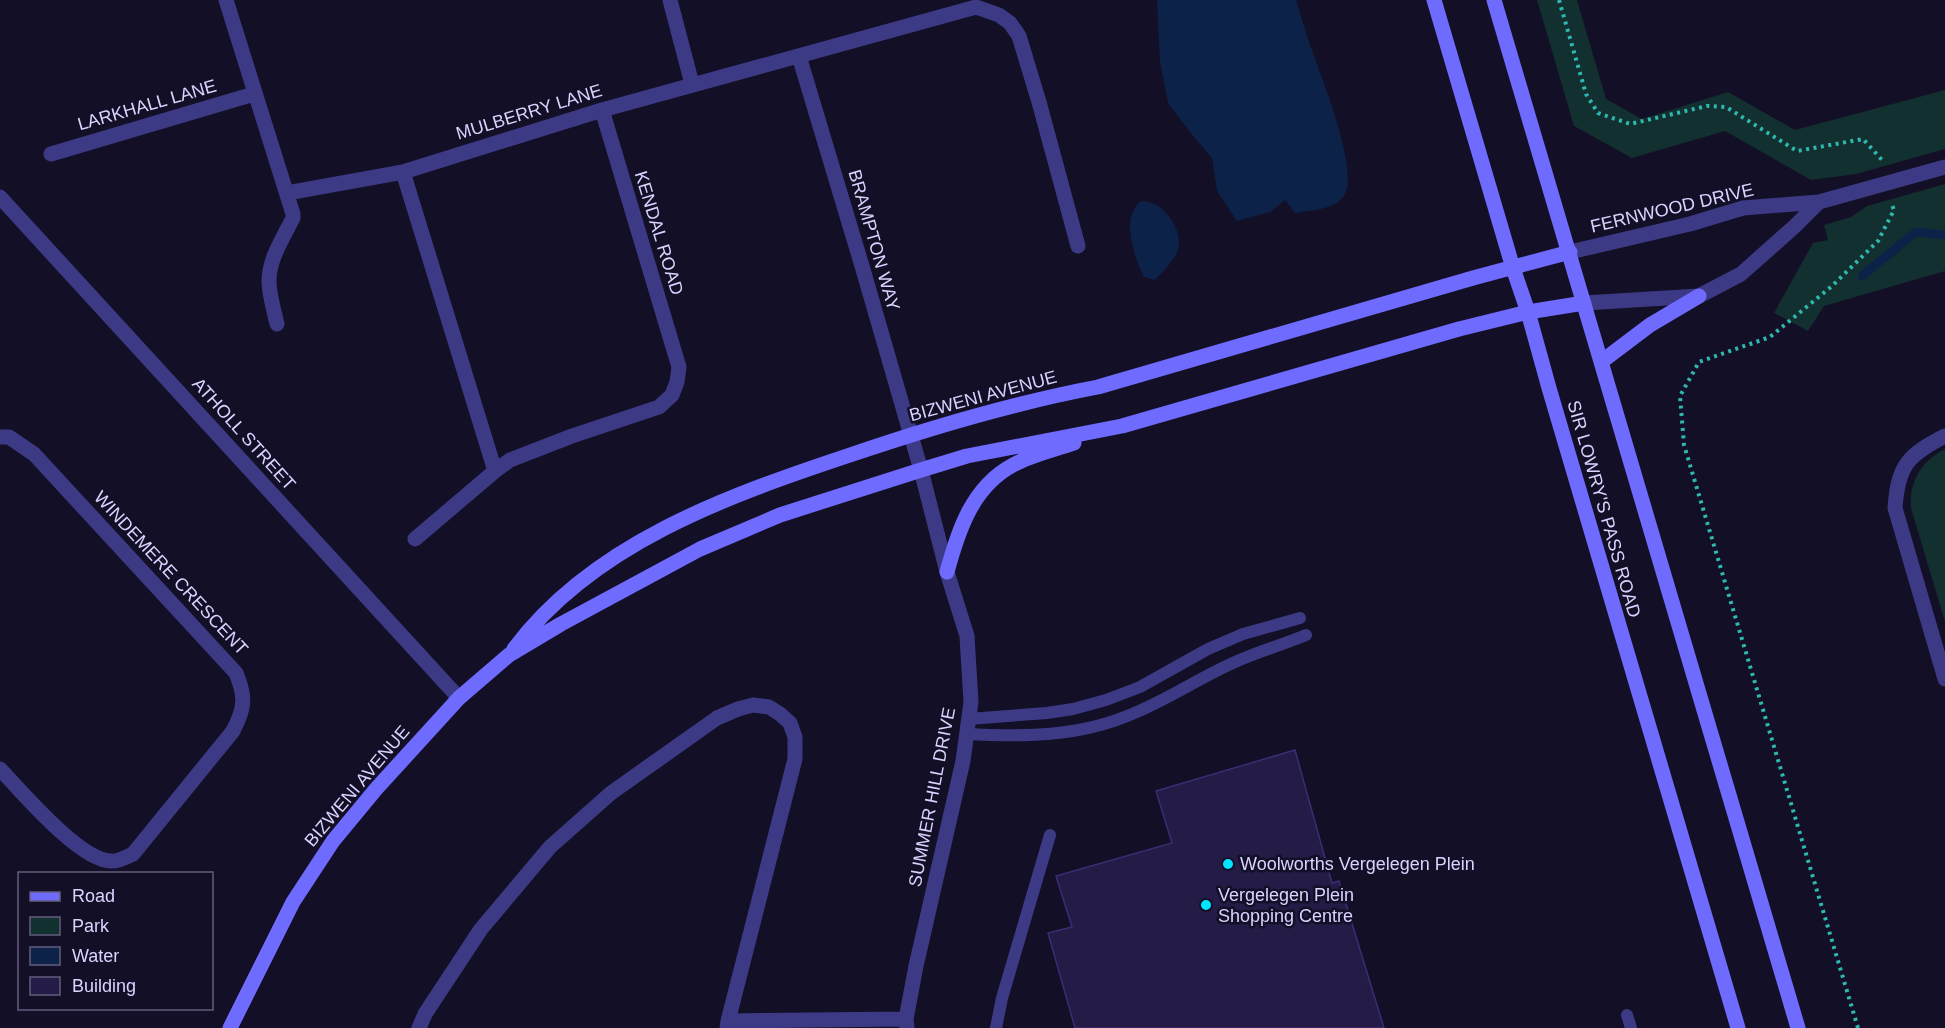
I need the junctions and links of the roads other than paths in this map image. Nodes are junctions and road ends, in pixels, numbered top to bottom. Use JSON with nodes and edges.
{"nodes":[{"id":1,"x":226,"y":0,"type":"edge"},
{"id":2,"x":670,"y":0,"type":"edge"},
{"id":3,"x":1434,"y":0,"type":"edge"},
{"id":4,"x":1494,"y":0,"type":"edge"},
{"id":5,"x":799,"y":56,"type":"junction"},
{"id":6,"x":692,"y":84,"type":"junction"},
{"id":7,"x":254,"y":94,"type":"junction"},
{"id":8,"x":602,"y":110,"type":"junction"},
{"id":9,"x":51,"y":154,"type":"dead end"},
{"id":10,"x":1945,"y":167,"type":"edge"},
{"id":11,"x":403,"y":172,"type":"junction"},
{"id":12,"x":287,"y":194,"type":"junction"},
{"id":13,"x":0,"y":197,"type":"edge"},
{"id":14,"x":1819,"y":202,"type":"junction"},
{"id":15,"x":1078,"y":246,"type":"dead end"},
{"id":16,"x":1570,"y":252,"type":"junction"},
{"id":17,"x":1513,"y":268,"type":"junction"},
{"id":18,"x":1699,"y":296,"type":"junction"},
{"id":19,"x":1584,"y":303,"type":"junction"},
{"id":20,"x":1528,"y":312,"type":"junction"},
{"id":21,"x":277,"y":324,"type":"dead end"},
{"id":22,"x":1601,"y":362,"type":"junction"},
{"id":23,"x":1122,"y":426,"type":"junction"},
{"id":24,"x":910,"y":435,"type":"junction"},
{"id":25,"x":1945,"y":436,"type":"edge"},
{"id":26,"x":0,"y":437,"type":"edge"},
{"id":27,"x":921,"y":470,"type":"junction"},
{"id":28,"x":495,"y":471,"type":"junction"},
{"id":29,"x":415,"y":539,"type":"dead end"},
{"id":30,"x":947,"y":573,"type":"junction"},
{"id":31,"x":1300,"y":618,"type":"dead end"},
{"id":32,"x":1306,"y":635,"type":"dead end"},
{"id":33,"x":509,"y":655,"type":"junction"},
{"id":34,"x":1945,"y":679,"type":"edge"},
{"id":35,"x":459,"y":698,"type":"junction"},
{"id":36,"x":968,"y":718,"type":"junction"},
{"id":37,"x":966,"y":734,"type":"junction"},
{"id":38,"x":0,"y":769,"type":"edge"},
{"id":39,"x":1050,"y":835,"type":"dead end"},
{"id":40,"x":1627,"y":1015,"type":"dead end"},
{"id":41,"x":907,"y":1023,"type":"edge"},
{"id":42,"x":728,"y":1024,"type":"edge"},
{"id":43,"x":230,"y":1028,"type":"edge"},
{"id":44,"x":419,"y":1028,"type":"edge"},
{"id":45,"x":996,"y":1028,"type":"edge"},
{"id":46,"x":1631,"y":1028,"type":"edge"},
{"id":47,"x":1738,"y":1028,"type":"edge"},
{"id":48,"x":1798,"y":1028,"type":"edge"}],
"edges":[{"from":1,"to":7,"type":"street"},
{"from":2,"to":6,"type":"street"},
{"from":3,"to":17,"type":"street","name":"SIR LOWRY'S PASS ROAD"},
{"from":4,"to":16,"type":"street"},
{"from":5,"to":6,"type":"street","name":"MULBERRY LANE"},
{"from":5,"to":15,"type":"street","name":"MULBERRY LANE"},
{"from":5,"to":24,"type":"street","name":"BRAMPTON WAY"},
{"from":6,"to":8,"type":"street","name":"MULBERRY LANE"},
{"from":7,"to":9,"type":"street","name":"LARKHALL LANE"},
{"from":7,"to":12,"type":"street"},
{"from":8,"to":11,"type":"street","name":"MULBERRY LANE"},
{"from":8,"to":28,"type":"street","name":"KENDAL ROAD"},
{"from":10,"to":14,"type":"street","name":"FERNWOOD DRIVE"},
{"from":11,"to":12,"type":"street","name":"MULBERRY LANE"},
{"from":11,"to":28,"type":"street"},
{"from":12,"to":21,"type":"street"},
{"from":13,"to":35,"type":"street","name":"ATHOLL STREET"},
{"from":14,"to":16,"type":"street","name":"FERNWOOD DRIVE"},
{"from":14,"to":18,"type":"street","name":"FERNWOOD DRIVE"},
{"from":16,"to":17,"type":"street","name":"BIZWENI AVENUE"},
{"from":16,"to":19,"type":"street"},
{"from":17,"to":20,"type":"street","name":"SIR LOWRY'S PASS ROAD"},
{"from":17,"to":24,"type":"street","name":"BIZWENI AVENUE"},
{"from":18,"to":19,"type":"street","name":"FERNWOOD DRIVE"},
{"from":18,"to":22,"type":"street"},
{"from":19,"to":20,"type":"street","name":"BIZWENI AVENUE"},
{"from":19,"to":22,"type":"street"},
{"from":20,"to":23,"type":"street","name":"BIZWENI AVENUE"},
{"from":20,"to":47,"type":"street","name":"SIR LOWRY'S PASS ROAD"},
{"from":22,"to":48,"type":"street"},
{"from":23,"to":27,"type":"street","name":"BIZWENI AVENUE"},
{"from":23,"to":30,"type":"street"},
{"from":24,"to":27,"type":"street","name":"BRAMPTON WAY"},
{"from":24,"to":33,"type":"street","name":"BIZWENI AVENUE"},
{"from":25,"to":34,"type":"street"},
{"from":26,"to":38,"type":"street","name":"WINDEMERE CRESCENT"},
{"from":27,"to":30,"type":"street","name":"SUMMER HILL DRIVE"},
{"from":27,"to":33,"type":"street","name":"BIZWENI AVENUE"},
{"from":28,"to":29,"type":"street"},
{"from":30,"to":36,"type":"street","name":"SUMMER HILL DRIVE"},
{"from":31,"to":36,"type":"lane"},
{"from":32,"to":37,"type":"lane"},
{"from":33,"to":35,"type":"street","name":"BIZWENI AVENUE"},
{"from":35,"to":43,"type":"street","name":"BIZWENI AVENUE"},
{"from":36,"to":37,"type":"street","name":"SUMMER HILL DRIVE"},
{"from":37,"to":41,"type":"street","name":"SUMMER HILL DRIVE"},
{"from":39,"to":45,"type":"lane"},
{"from":40,"to":46,"type":"lane"},
{"from":41,"to":42,"type":"street"},
{"from":42,"to":44,"type":"street"}]}
